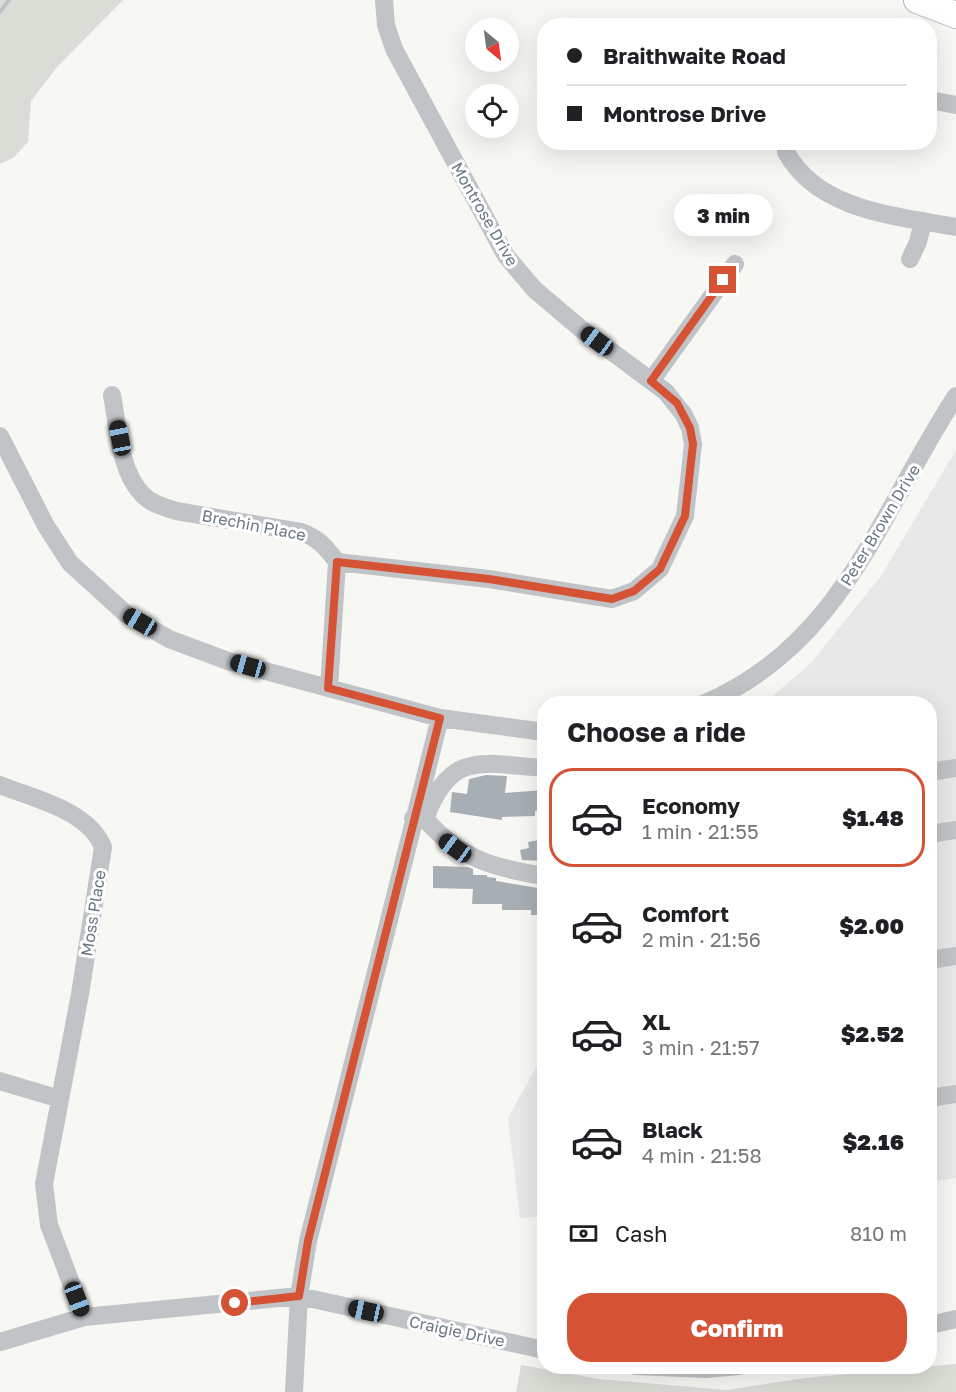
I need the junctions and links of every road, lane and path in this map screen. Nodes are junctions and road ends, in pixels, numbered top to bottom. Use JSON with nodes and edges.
{"nodes":[{"id":1,"x":384,"y":0,"type":"edge"},
{"id":2,"x":918,"y":0,"type":"edge"},
{"id":3,"x":956,"y":15,"type":"edge"},
{"id":4,"x":937,"y":101,"type":"edge"},
{"id":5,"x":956,"y":105,"type":"edge"},
{"id":6,"x":786,"y":152,"type":"dead end"},
{"id":7,"x":922,"y":221,"type":"junction"},
{"id":8,"x":956,"y":227,"type":"edge"},
{"id":9,"x":910,"y":259,"type":"dead end"},
{"id":10,"x":735,"y":264,"type":"dead end"},
{"id":11,"x":651,"y":381,"type":"junction"},
{"id":12,"x":112,"y":395,"type":"dead end"},
{"id":13,"x":956,"y":396,"type":"edge"},
{"id":14,"x":0,"y":436,"type":"edge"},
{"id":15,"x":337,"y":562,"type":"junction"},
{"id":16,"x":328,"y":688,"type":"junction"},
{"id":17,"x":718,"y":696,"type":"edge"},
{"id":18,"x":440,"y":718,"type":"junction"},
{"id":19,"x":537,"y":731,"type":"edge"},
{"id":20,"x":537,"y":768,"type":"edge"},
{"id":21,"x":956,"y":768,"type":"edge"},
{"id":22,"x":937,"y":771,"type":"edge"},
{"id":23,"x":0,"y":785,"type":"edge"},
{"id":24,"x":419,"y":818,"type":"junction"},
{"id":25,"x":956,"y":830,"type":"edge"},
{"id":26,"x":937,"y":833,"type":"edge"},
{"id":27,"x":537,"y":875,"type":"edge"},
{"id":28,"x":956,"y":956,"type":"edge"},
{"id":29,"x":937,"y":959,"type":"edge"},
{"id":30,"x":0,"y":1081,"type":"edge"},
{"id":31,"x":956,"y":1094,"type":"edge"},
{"id":32,"x":937,"y":1097,"type":"edge"},
{"id":33,"x":60,"y":1100,"type":"junction"},
{"id":34,"x":299,"y":1296,"type":"junction"},
{"id":35,"x":84,"y":1317,"type":"junction"},
{"id":36,"x":956,"y":1319,"type":"edge"},
{"id":37,"x":937,"y":1323,"type":"edge"},
{"id":38,"x":0,"y":1342,"type":"edge"},
{"id":39,"x":537,"y":1348,"type":"edge"},
{"id":40,"x":294,"y":1392,"type":"edge"}],
"edges":[{"from":1,"to":11,"type":"street","name":"Montrose Drive"},
{"from":2,"to":3,"type":"highway"},
{"from":4,"to":5,"type":"street"},
{"from":6,"to":7,"type":"street"},
{"from":7,"to":8,"type":"street"},
{"from":7,"to":9,"type":"street"},
{"from":10,"to":11,"type":"street"},
{"from":11,"to":15,"type":"street","name":"Montrose Drive"},
{"from":12,"to":15,"type":"street","name":"Brechin Place"},
{"from":13,"to":17,"type":"street","name":"Peter Brown Drive"},
{"from":14,"to":16,"type":"street"},
{"from":15,"to":16,"type":"street"},
{"from":16,"to":18,"type":"street"},
{"from":18,"to":19,"type":"street"},
{"from":18,"to":24,"type":"street"},
{"from":20,"to":24,"type":"street"},
{"from":21,"to":22,"type":"street"},
{"from":23,"to":33,"type":"street","name":"Moss Place"},
{"from":24,"to":27,"type":"street"},
{"from":24,"to":34,"type":"street"},
{"from":25,"to":26,"type":"street"},
{"from":28,"to":29,"type":"street"},
{"from":30,"to":33,"type":"street"},
{"from":31,"to":32,"type":"street"},
{"from":33,"to":35,"type":"street","name":"Moss Place"},
{"from":34,"to":35,"type":"street","name":"Craigie Drive"},
{"from":34,"to":39,"type":"street","name":"Craigie Drive"},
{"from":34,"to":40,"type":"street"},
{"from":35,"to":38,"type":"street","name":"Craigie Drive"},
{"from":36,"to":37,"type":"street"}]}
